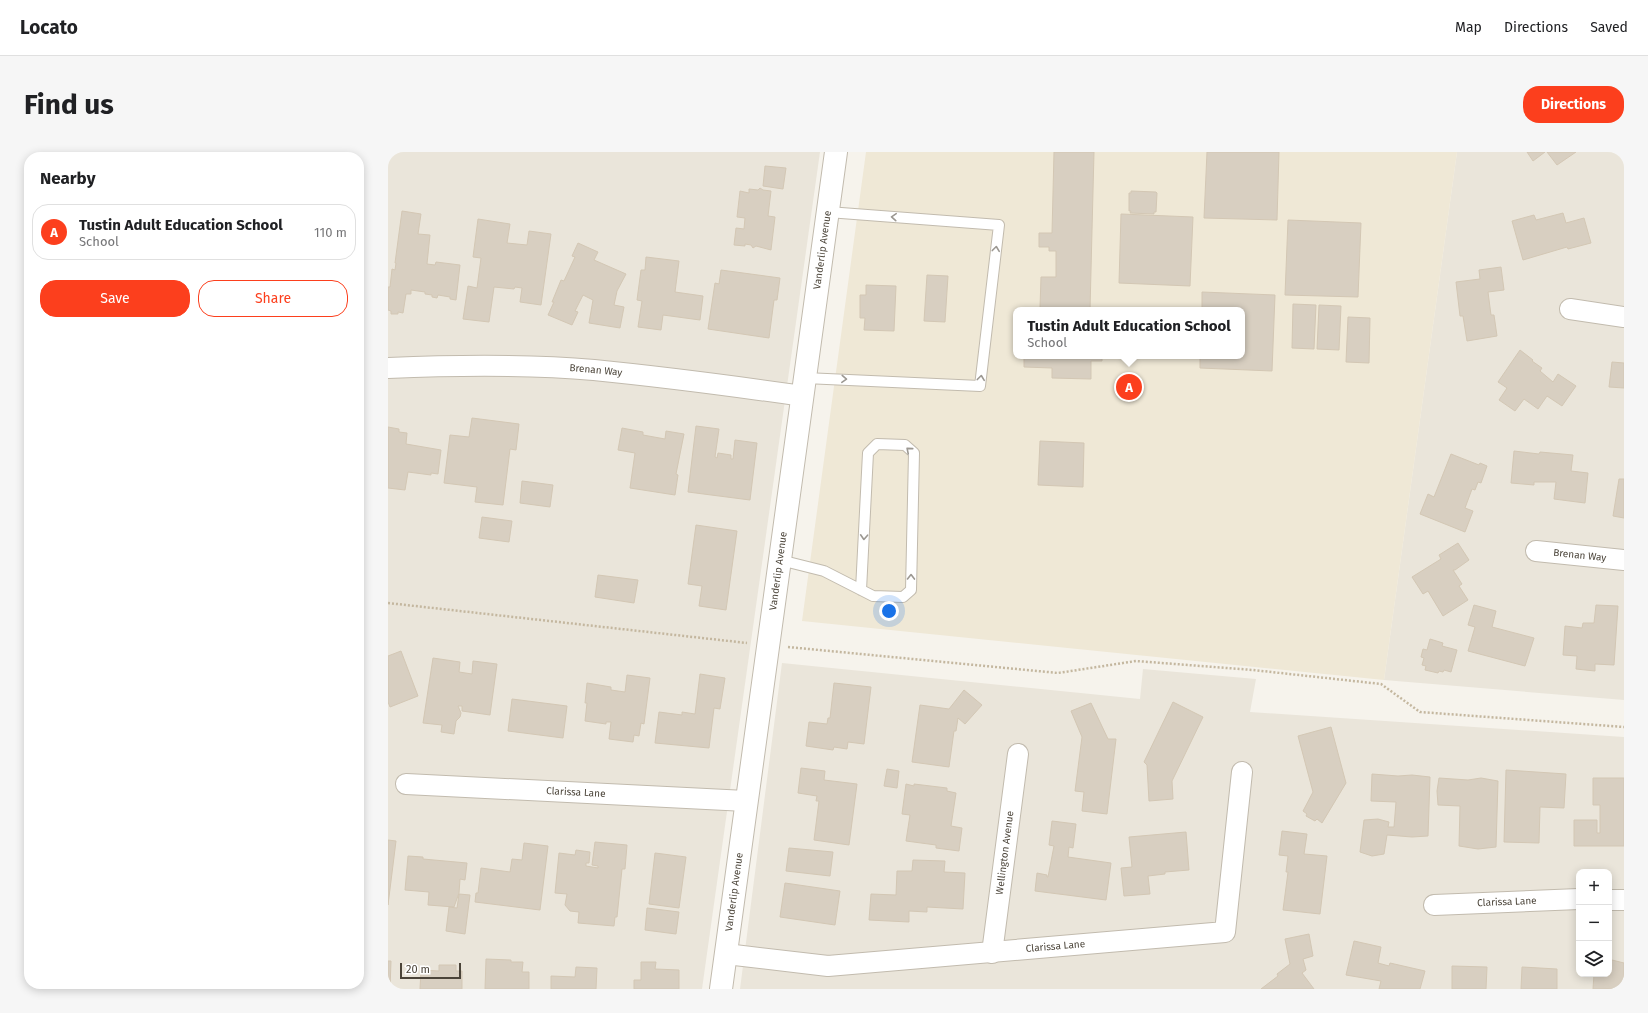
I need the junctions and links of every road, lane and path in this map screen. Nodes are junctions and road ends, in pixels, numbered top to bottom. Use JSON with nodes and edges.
{"nodes":[{"id":1,"x":836,"y":152,"type":"edge"},
{"id":2,"x":828,"y":212,"type":"junction"},
{"id":3,"x":1570,"y":309,"type":"dead end"},
{"id":4,"x":1624,"y":317,"type":"edge"},
{"id":5,"x":388,"y":368,"type":"edge"},
{"id":6,"x":804,"y":387,"type":"junction"},
{"id":7,"x":1536,"y":551,"type":"dead end"},
{"id":8,"x":780,"y":560,"type":"junction"},
{"id":9,"x":1624,"y":560,"type":"edge"},
{"id":10,"x":861,"y":590,"type":"junction"},
{"id":11,"x":388,"y":602,"type":"edge"},
{"id":12,"x":768,"y":645,"type":"junction"},
{"id":13,"x":1624,"y":727,"type":"edge"},
{"id":14,"x":1018,"y":754,"type":"dead end"},
{"id":15,"x":1242,"y":772,"type":"dead end"},
{"id":16,"x":406,"y":784,"type":"dead end"},
{"id":17,"x":746,"y":801,"type":"junction"},
{"id":18,"x":1576,"y":899,"type":"edge"},
{"id":19,"x":1612,"y":900,"type":"edge"},
{"id":20,"x":1624,"y":900,"type":"edge"},
{"id":21,"x":1434,"y":905,"type":"dead end"},
{"id":22,"x":992,"y":953,"type":"junction"},
{"id":23,"x":726,"y":954,"type":"junction"},
{"id":24,"x":721,"y":989,"type":"edge"}],
"edges":[{"from":1,"to":2,"type":"street","name":"Vanderlip Avenue"},
{"from":2,"to":6,"type":"street","name":"Vanderlip Avenue"},
{"from":6,"to":2,"type":"lane","one_way":true},
{"from":3,"to":4,"type":"street"},
{"from":5,"to":6,"type":"street","name":"Brenan Way"},
{"from":6,"to":8,"type":"street","name":"Vanderlip Avenue"},
{"from":7,"to":9,"type":"street","name":"Brenan Way"},
{"from":8,"to":10,"type":"lane"},
{"from":8,"to":12,"type":"street","name":"Vanderlip Avenue"},
{"from":10,"to":10,"type":"lane","one_way":true},
{"from":11,"to":12,"type":"path"},
{"from":12,"to":13,"type":"path"},
{"from":12,"to":17,"type":"street","name":"Vanderlip Avenue"},
{"from":14,"to":22,"type":"street","name":"Wellington Avenue"},
{"from":15,"to":22,"type":"street","name":"Clarissa Lane"},
{"from":16,"to":17,"type":"street","name":"Clarissa Lane"},
{"from":17,"to":23,"type":"street","name":"Vanderlip Avenue"},
{"from":18,"to":21,"type":"street","name":"Clarissa Lane"},
{"from":19,"to":20,"type":"street"},
{"from":22,"to":23,"type":"street","name":"Clarissa Lane"},
{"from":23,"to":24,"type":"street","name":"Vanderlip Avenue"}]}
